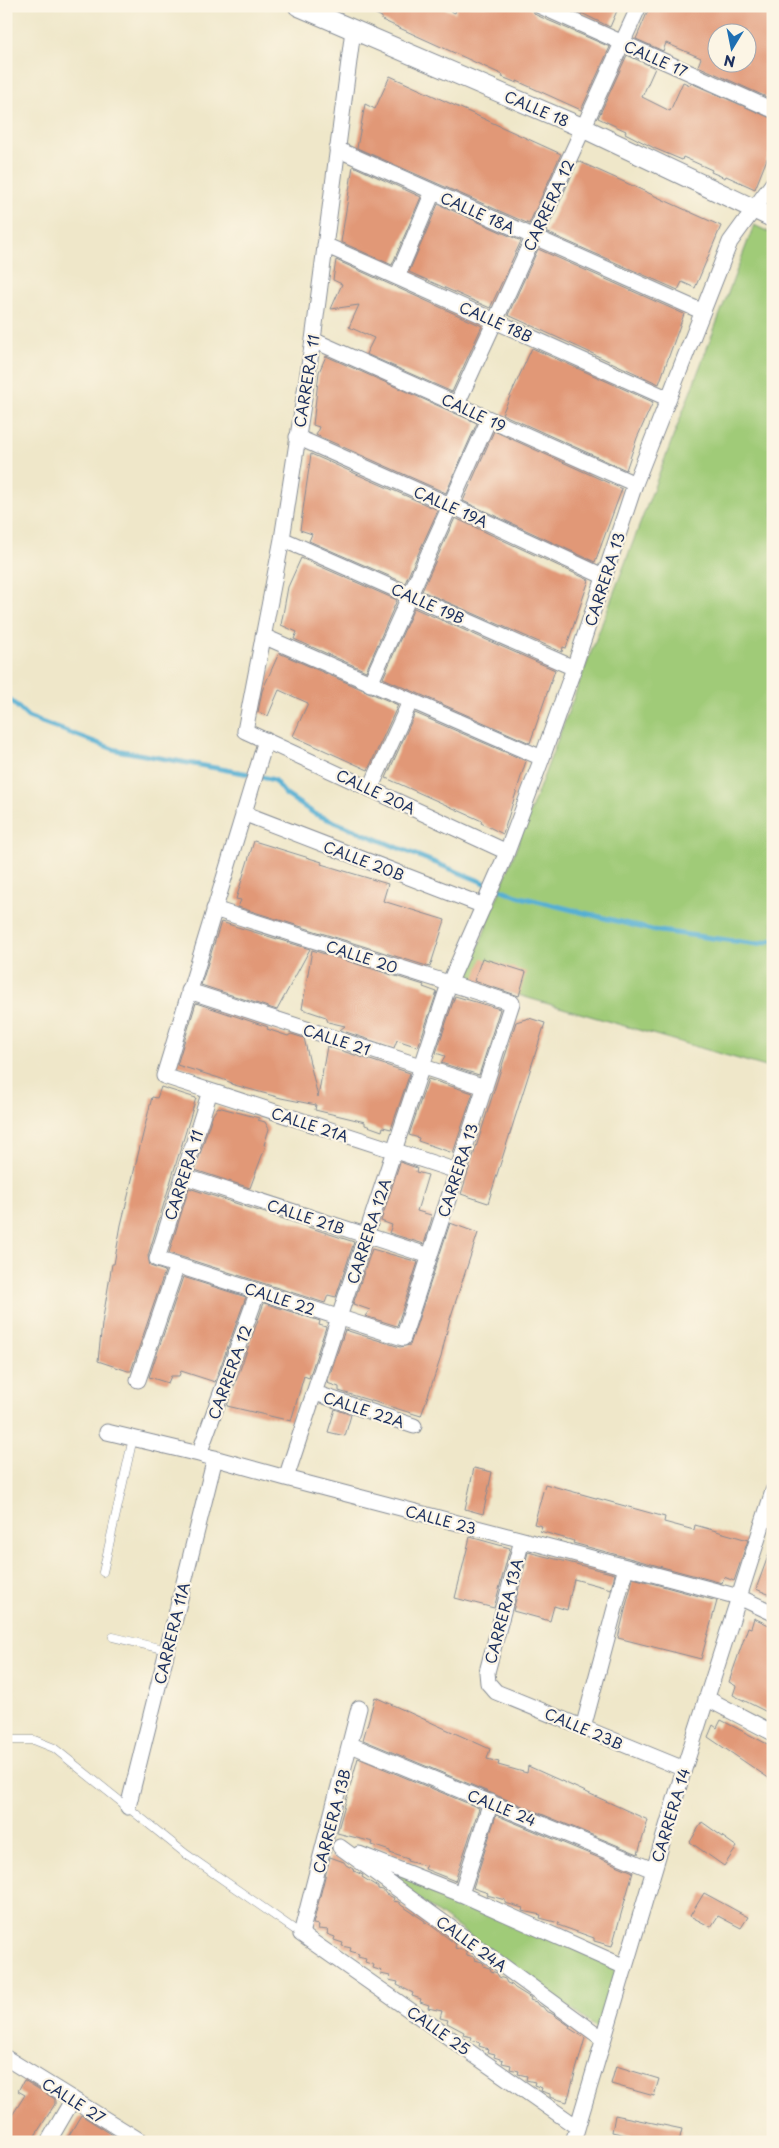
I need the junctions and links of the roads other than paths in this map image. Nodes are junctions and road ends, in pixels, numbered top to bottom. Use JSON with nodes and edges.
{"nodes":[{"id":1,"x":298,"y":6,"type":"edge"},
{"id":2,"x":540,"y":6,"type":"edge"},
{"id":3,"x":639,"y":6,"type":"edge"},
{"id":4,"x":353,"y":30,"type":"junction"},
{"id":5,"x":622,"y":43,"type":"junction"},
{"id":6,"x":773,"y":110,"type":"edge"},
{"id":7,"x":583,"y":128,"type":"junction"},
{"id":8,"x":337,"y":149,"type":"junction"},
{"id":9,"x":773,"y":183,"type":"edge"},
{"id":10,"x":434,"y":192,"type":"junction"},
{"id":11,"x":754,"y":209,"type":"junction"},
{"id":12,"x":773,"y":218,"type":"edge"},
{"id":13,"x":533,"y":237,"type":"junction"},
{"id":14,"x":325,"y":245,"type":"junction"},
{"id":15,"x":397,"y":277,"type":"junction"},
{"id":16,"x":701,"y":311,"type":"junction"},
{"id":17,"x":495,"y":321,"type":"junction"},
{"id":18,"x":313,"y":340,"type":"junction"},
{"id":19,"x":667,"y":398,"type":"junction"},
{"id":20,"x":457,"y":404,"type":"junction"},
{"id":21,"x":489,"y":419,"type":"junction"},
{"id":22,"x":297,"y":437,"type":"junction"},
{"id":23,"x":635,"y":484,"type":"junction"},
{"id":24,"x":450,"y":505,"type":"junction"},
{"id":25,"x":282,"y":539,"type":"junction"},
{"id":26,"x":605,"y":577,"type":"junction"},
{"id":27,"x":410,"y":595,"type":"junction"},
{"id":28,"x":263,"y":636,"type":"junction"},
{"id":29,"x":574,"y":668,"type":"junction"},
{"id":30,"x":370,"y":684,"type":"junction"},
{"id":31,"x":410,"y":702,"type":"junction"},
{"id":32,"x":245,"y":730,"type":"joint"},
{"id":33,"x":266,"y":740,"type":"junction"},
{"id":34,"x":542,"y":758,"type":"junction"},
{"id":35,"x":370,"y":789,"type":"junction"},
{"id":36,"x":243,"y":813,"type":"junction"},
{"id":37,"x":506,"y":855,"type":"junction"},
{"id":38,"x":485,"y":903,"type":"junction"},
{"id":39,"x":214,"y":909,"type":"junction"},
{"id":40,"x":449,"y":984,"type":"junction"},
{"id":41,"x":189,"y":991,"type":"junction"},
{"id":42,"x":512,"y":1003,"type":"joint"},
{"id":43,"x":422,"y":1066,"type":"junction"},
{"id":44,"x":484,"y":1087,"type":"junction"},
{"id":45,"x":210,"y":1091,"type":"junction"},
{"id":46,"x":394,"y":1151,"type":"junction"},
{"id":47,"x":457,"y":1171,"type":"junction"},
{"id":48,"x":183,"y":1176,"type":"junction"},
{"id":49,"x":366,"y":1235,"type":"junction"},
{"id":50,"x":430,"y":1256,"type":"junction"},
{"id":51,"x":157,"y":1259,"type":"joint"},
{"id":52,"x":177,"y":1265,"type":"junction"},
{"id":53,"x":258,"y":1291,"type":"junction"},
{"id":54,"x":340,"y":1317,"type":"junction"},
{"id":55,"x":403,"y":1338,"type":"joint"},
{"id":56,"x":138,"y":1380,"type":"dead end"},
{"id":57,"x":315,"y":1393,"type":"junction"},
{"id":58,"x":414,"y":1426,"type":"dead end"},
{"id":59,"x":107,"y":1432,"type":"dead end"},
{"id":60,"x":132,"y":1438,"type":"junction"},
{"id":61,"x":199,"y":1454,"type":"junction"},
{"id":62,"x":215,"y":1458,"type":"junction"},
{"id":63,"x":286,"y":1478,"type":"junction"},
{"id":64,"x":773,"y":1491,"type":"edge"},
{"id":65,"x":522,"y":1540,"type":"junction"},
{"id":66,"x":626,"y":1567,"type":"junction"},
{"id":67,"x":103,"y":1572,"type":"dead end"},
{"id":68,"x":739,"y":1598,"type":"junction"},
{"id":69,"x":773,"y":1613,"type":"edge"},
{"id":70,"x":113,"y":1637,"type":"dead end"},
{"id":71,"x":167,"y":1650,"type":"junction"},
{"id":72,"x":488,"y":1683,"type":"joint"},
{"id":73,"x":706,"y":1698,"type":"junction"},
{"id":74,"x":359,"y":1708,"type":"dead end"},
{"id":75,"x":583,"y":1728,"type":"junction"},
{"id":76,"x":773,"y":1733,"type":"edge"},
{"id":77,"x":6,"y":1740,"type":"edge"},
{"id":78,"x":351,"y":1744,"type":"junction"},
{"id":79,"x":684,"y":1769,"type":"junction"},
{"id":80,"x":490,"y":1802,"type":"junction"},
{"id":81,"x":128,"y":1807,"type":"junction"},
{"id":82,"x":326,"y":1841,"type":"junction"},
{"id":83,"x":340,"y":1847,"type":"junction"},
{"id":84,"x":653,"y":1870,"type":"junction"},
{"id":85,"x":461,"y":1894,"type":"junction"},
{"id":86,"x":301,"y":1934,"type":"junction"},
{"id":87,"x":624,"y":1967,"type":"junction"},
{"id":88,"x":603,"y":2039,"type":"junction"},
{"id":89,"x":6,"y":2058,"type":"edge"},
{"id":90,"x":73,"y":2099,"type":"junction"},
{"id":91,"x":575,"y":2134,"type":"edge"},
{"id":92,"x":48,"y":2142,"type":"edge"},
{"id":93,"x":142,"y":2142,"type":"edge"}],
"edges":[{"from":1,"to":4,"type":"street","name":"CALLE 18"},
{"from":2,"to":5,"type":"street","name":"CALLE 17"},
{"from":3,"to":5,"type":"street","name":"CARRERA 12"},
{"from":4,"to":7,"type":"street","name":"CALLE 18"},
{"from":4,"to":8,"type":"street","name":"CARRERA 11"},
{"from":5,"to":6,"type":"street","name":"CALLE 17"},
{"from":5,"to":7,"type":"street","name":"CARRERA 12"},
{"from":7,"to":11,"type":"street","name":"CALLE 18"},
{"from":7,"to":13,"type":"street","name":"CARRERA 12"},
{"from":8,"to":10,"type":"street","name":"CALLE 18A"},
{"from":8,"to":14,"type":"street","name":"CARRERA 11"},
{"from":9,"to":11,"type":"street","name":"CARRERA 13"},
{"from":10,"to":13,"type":"street","name":"CALLE 18A"},
{"from":10,"to":15,"type":"street"},
{"from":11,"to":12,"type":"street","name":"CALLE 18"},
{"from":11,"to":16,"type":"street","name":"CARRERA 13"},
{"from":13,"to":16,"type":"street","name":"CALLE 18A"},
{"from":13,"to":17,"type":"street","name":"CARRERA 12"},
{"from":14,"to":15,"type":"street","name":"CALLE 18B"},
{"from":14,"to":18,"type":"street","name":"CARRERA 11"},
{"from":15,"to":17,"type":"street","name":"CALLE 18B"},
{"from":16,"to":19,"type":"street","name":"CARRERA 13"},
{"from":17,"to":19,"type":"street","name":"CALLE 18B"},
{"from":17,"to":20,"type":"street","name":"CARRERA 12"},
{"from":18,"to":20,"type":"street","name":"CALLE 19"},
{"from":18,"to":22,"type":"street","name":"CARRERA 11"},
{"from":19,"to":23,"type":"street","name":"CARRERA 13"},
{"from":20,"to":21,"type":"street","name":"CALLE 19"},
{"from":21,"to":23,"type":"street","name":"CALLE 19"},
{"from":21,"to":24,"type":"street"},
{"from":22,"to":24,"type":"street","name":"CALLE 19A"},
{"from":22,"to":25,"type":"street","name":"CARRERA 11"},
{"from":23,"to":26,"type":"street","name":"CARRERA 13"},
{"from":24,"to":26,"type":"street","name":"CALLE 19A"},
{"from":24,"to":27,"type":"street"},
{"from":25,"to":27,"type":"street","name":"CALLE 19B"},
{"from":25,"to":28,"type":"street","name":"CARRERA 11"},
{"from":26,"to":29,"type":"street","name":"CARRERA 13"},
{"from":27,"to":29,"type":"street","name":"CALLE 19B"},
{"from":27,"to":30,"type":"street"},
{"from":28,"to":30,"type":"street"},
{"from":28,"to":32,"type":"street","name":"CARRERA 11"},
{"from":29,"to":34,"type":"street","name":"CARRERA 13"},
{"from":30,"to":31,"type":"street"},
{"from":31,"to":34,"type":"street"},
{"from":31,"to":35,"type":"street"},
{"from":32,"to":33,"type":"street","name":"CALLE 20A"},
{"from":33,"to":35,"type":"street","name":"CALLE 20A"},
{"from":33,"to":36,"type":"street"},
{"from":34,"to":37,"type":"street","name":"CARRERA 13"},
{"from":35,"to":37,"type":"street","name":"CALLE 20A"},
{"from":36,"to":38,"type":"street","name":"CALLE 20B"},
{"from":36,"to":39,"type":"street"},
{"from":37,"to":38,"type":"street","name":"CARRERA 13"},
{"from":38,"to":40,"type":"street","name":"CARRERA 13"},
{"from":39,"to":40,"type":"street","name":"CALLE 20"},
{"from":39,"to":41,"type":"street"},
{"from":40,"to":42,"type":"street","name":"CALLE 20"},
{"from":40,"to":43,"type":"street","name":"CARRERA 12A"},
{"from":41,"to":43,"type":"street","name":"CALLE 21"},
{"from":41,"to":45,"type":"street","name":"CALLE 21A"},
{"from":42,"to":44,"type":"street","name":"CARRERA 13"},
{"from":43,"to":44,"type":"street","name":"CALLE 21"},
{"from":43,"to":46,"type":"street","name":"CARRERA 12A"},
{"from":44,"to":47,"type":"street","name":"CARRERA 13"},
{"from":45,"to":46,"type":"street","name":"CALLE 21A"},
{"from":45,"to":48,"type":"street","name":"CARRERA 11"},
{"from":46,"to":47,"type":"street","name":"CALLE 21A"},
{"from":46,"to":49,"type":"street","name":"CARRERA 12A"},
{"from":47,"to":50,"type":"street","name":"CARRERA 13"},
{"from":48,"to":49,"type":"street","name":"CALLE 21B"},
{"from":48,"to":51,"type":"street","name":"CARRERA 11"},
{"from":49,"to":50,"type":"street","name":"CALLE 21B"},
{"from":49,"to":54,"type":"street","name":"CARRERA 12A"},
{"from":50,"to":55,"type":"street","name":"CARRERA 13"},
{"from":51,"to":52,"type":"street","name":"CALLE 22"},
{"from":52,"to":53,"type":"street","name":"CALLE 22"},
{"from":52,"to":56,"type":"street"},
{"from":53,"to":54,"type":"street","name":"CALLE 22"},
{"from":53,"to":61,"type":"street","name":"CARRERA 12"},
{"from":54,"to":55,"type":"street","name":"CALLE 22"},
{"from":54,"to":57,"type":"street","name":"CARRERA 12A"},
{"from":57,"to":58,"type":"street","name":"CALLE 22A"},
{"from":57,"to":63,"type":"street","name":"CARRERA 12A"},
{"from":59,"to":60,"type":"street","name":"CALLE 23"},
{"from":60,"to":61,"type":"street","name":"CALLE 23"},
{"from":60,"to":67,"type":"lane"},
{"from":61,"to":62,"type":"street","name":"CALLE 23"},
{"from":62,"to":63,"type":"street","name":"CALLE 23"},
{"from":62,"to":71,"type":"street","name":"CARRERA 11A"},
{"from":63,"to":65,"type":"street","name":"CALLE 23"},
{"from":64,"to":68,"type":"street","name":"CARRERA 14"},
{"from":65,"to":66,"type":"street","name":"CALLE 23"},
{"from":65,"to":72,"type":"street","name":"CARRERA 13A"},
{"from":66,"to":68,"type":"street","name":"CALLE 23"},
{"from":66,"to":75,"type":"street"},
{"from":68,"to":69,"type":"street","name":"CALLE 23"},
{"from":68,"to":73,"type":"street","name":"CARRERA 14"},
{"from":70,"to":71,"type":"lane"},
{"from":71,"to":81,"type":"street","name":"CARRERA 11A"},
{"from":72,"to":75,"type":"street","name":"CALLE 23B"},
{"from":73,"to":76,"type":"street"},
{"from":73,"to":79,"type":"street","name":"CARRERA 14"},
{"from":74,"to":78,"type":"street","name":"CARRERA 13B"},
{"from":75,"to":79,"type":"street","name":"CALLE 23B"},
{"from":77,"to":81,"type":"lane"},
{"from":78,"to":80,"type":"street","name":"CALLE 24"},
{"from":78,"to":82,"type":"street","name":"CARRERA 13B"},
{"from":79,"to":84,"type":"street","name":"CARRERA 14"},
{"from":80,"to":84,"type":"street","name":"CALLE 24"},
{"from":80,"to":85,"type":"street"},
{"from":81,"to":86,"type":"lane"},
{"from":82,"to":83,"type":"street"},
{"from":82,"to":86,"type":"street","name":"CARRERA 13B"},
{"from":83,"to":85,"type":"street"},
{"from":83,"to":88,"type":"street","name":"CALLE 24A"},
{"from":84,"to":87,"type":"street","name":"CARRERA 14"},
{"from":85,"to":87,"type":"street"},
{"from":86,"to":91,"type":"street","name":"CALLE 25"},
{"from":87,"to":88,"type":"street","name":"CARRERA 14"},
{"from":88,"to":91,"type":"street","name":"CARRERA 14"},
{"from":89,"to":90,"type":"street","name":"CALLE 27"},
{"from":90,"to":92,"type":"street"},
{"from":90,"to":93,"type":"street","name":"CALLE 27"}]}
